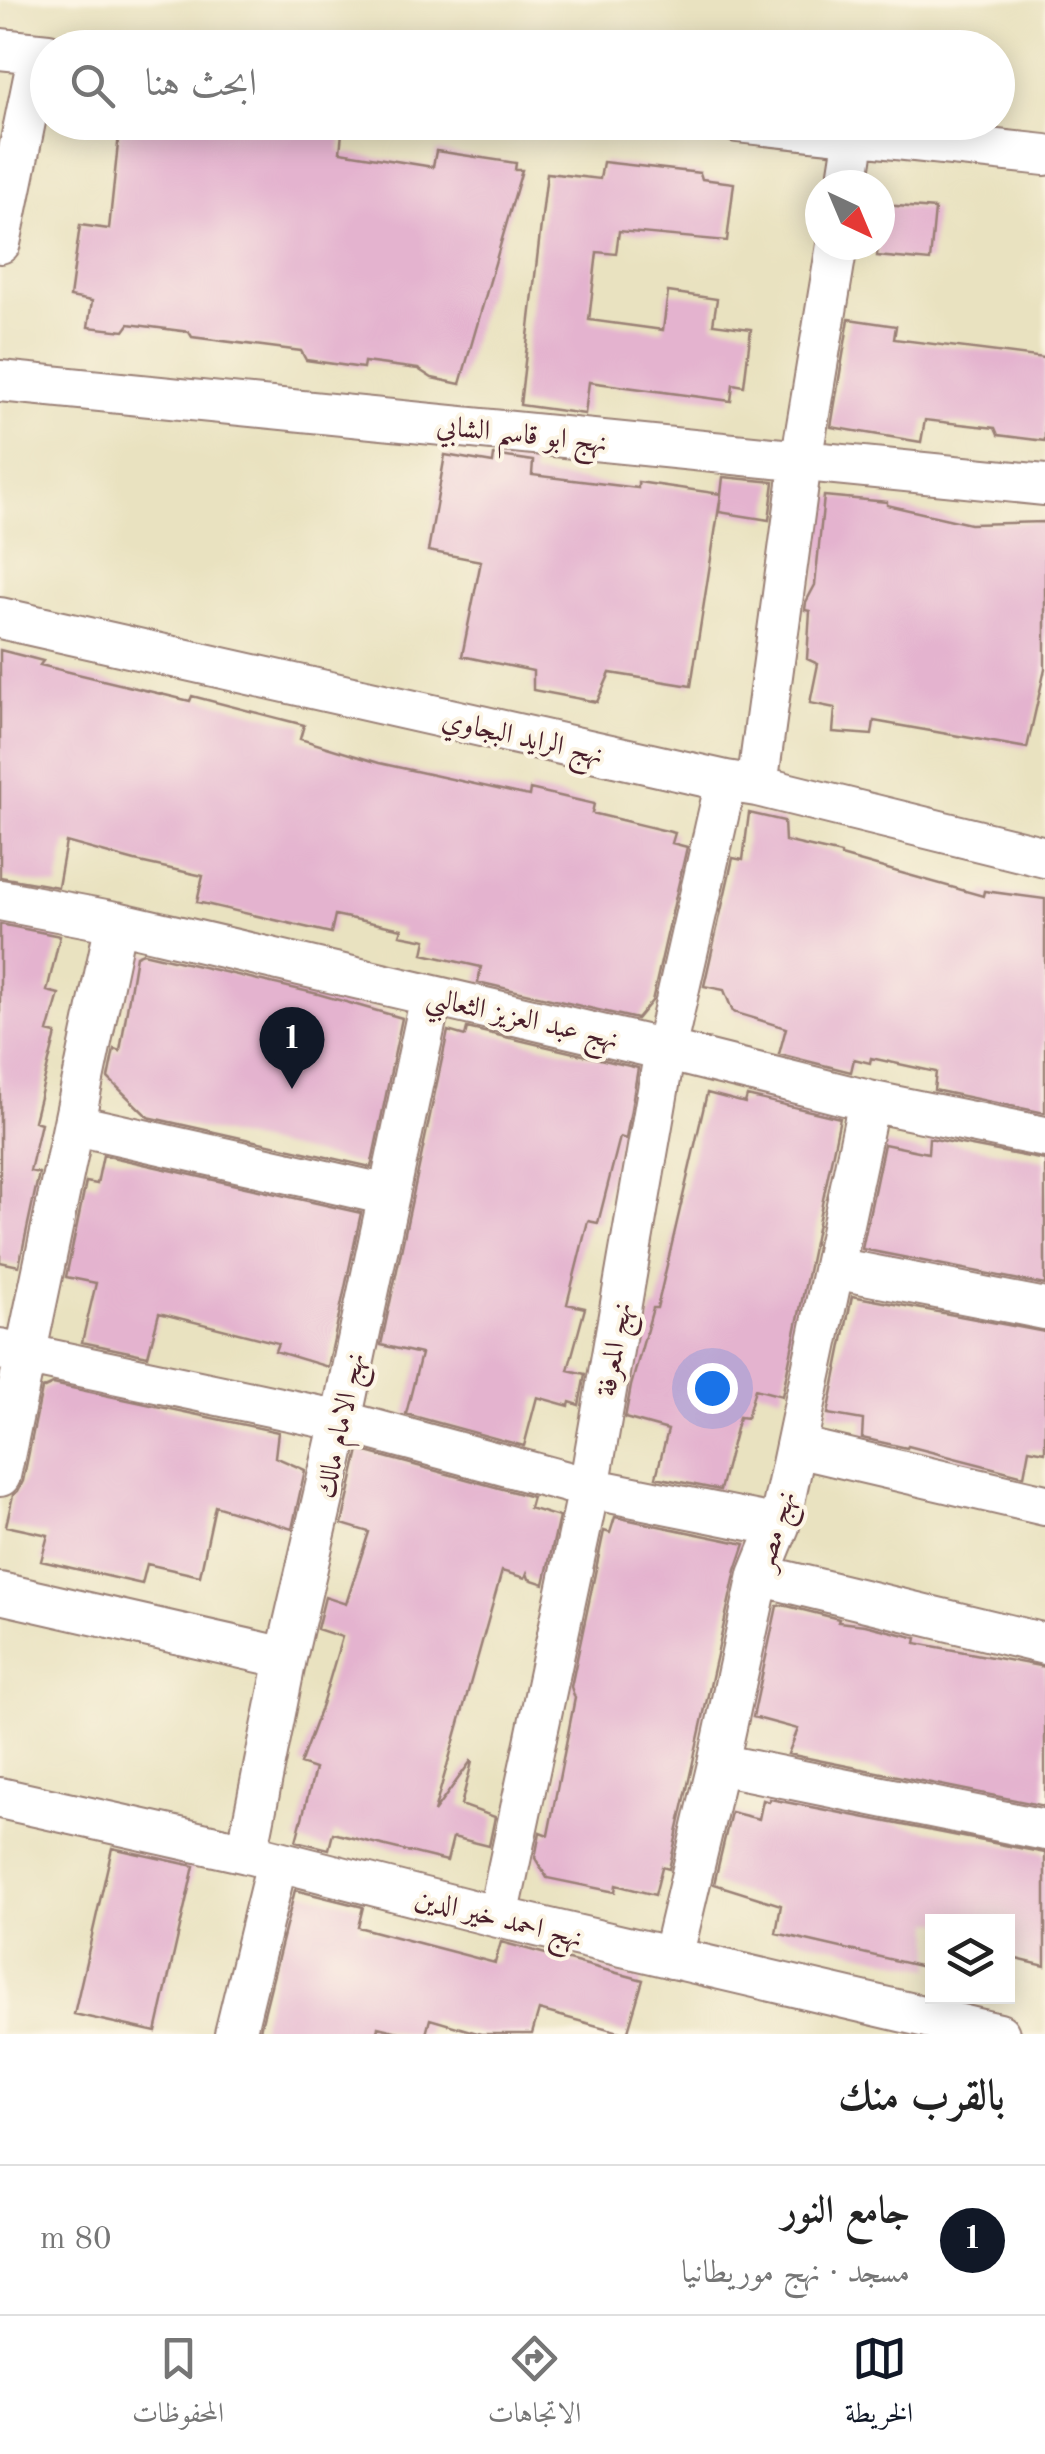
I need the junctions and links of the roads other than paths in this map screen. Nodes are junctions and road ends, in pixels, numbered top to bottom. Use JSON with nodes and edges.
{"nodes":[{"id":1,"x":29,"y":52,"type":"edge"},
{"id":2,"x":855,"y":140,"type":"edge"},
{"id":3,"x":910,"y":140,"type":"edge"},
{"id":4,"x":1045,"y":155,"type":"edge"},
{"id":5,"x":850,"y":170,"type":"edge"},
{"id":6,"x":0,"y":243,"type":"edge"},
{"id":7,"x":835,"y":260,"type":"edge"},
{"id":8,"x":0,"y":381,"type":"edge"},
{"id":9,"x":802,"y":462,"type":"junction"},
{"id":10,"x":1045,"y":485,"type":"edge"},
{"id":11,"x":0,"y":618,"type":"edge"},
{"id":12,"x":742,"y":784,"type":"junction"},
{"id":13,"x":1045,"y":856,"type":"edge"},
{"id":14,"x":0,"y":900,"type":"edge"},
{"id":15,"x":116,"y":922,"type":"junction"},
{"id":16,"x":432,"y":996,"type":"junction"},
{"id":17,"x":666,"y":1050,"type":"junction"},
{"id":18,"x":869,"y":1101,"type":"junction"},
{"id":19,"x":76,"y":1125,"type":"junction"},
{"id":20,"x":1045,"y":1137,"type":"edge"},
{"id":21,"x":388,"y":1196,"type":"junction"},
{"id":22,"x":834,"y":1268,"type":"junction"},
{"id":23,"x":1045,"y":1309,"type":"edge"},
{"id":24,"x":12,"y":1352,"type":"edge"},
{"id":25,"x":342,"y":1421,"type":"junction"},
{"id":26,"x":797,"y":1447,"type":"junction"},
{"id":27,"x":0,"y":1476,"type":"edge"},
{"id":28,"x":590,"y":1488,"type":"junction"},
{"id":29,"x":1045,"y":1505,"type":"edge"},
{"id":30,"x":779,"y":1526,"type":"junction"},
{"id":31,"x":760,"y":1575,"type":"junction"},
{"id":32,"x":0,"y":1593,"type":"edge"},
{"id":33,"x":1045,"y":1644,"type":"edge"},
{"id":34,"x":286,"y":1658,"type":"junction"},
{"id":35,"x":718,"y":1764,"type":"junction"},
{"id":36,"x":0,"y":1798,"type":"edge"},
{"id":37,"x":1045,"y":1830,"type":"edge"},
{"id":38,"x":262,"y":1858,"type":"junction"},
{"id":39,"x":498,"y":1917,"type":"junction"},
{"id":40,"x":672,"y":1958,"type":"junction"},
{"id":41,"x":235,"y":2034,"type":"edge"},
{"id":42,"x":999,"y":2034,"type":"edge"}],
"edges":[{"from":1,"to":6,"type":"street"},
{"from":2,"to":5,"type":"street"},
{"from":3,"to":4,"type":"street"},
{"from":7,"to":9,"type":"street","name":"نهج المعرفة"},
{"from":8,"to":9,"type":"street","name":"نهج ابو قاسم الشابي"},
{"from":9,"to":10,"type":"street","name":"نهج ابو قاسم الشابي"},
{"from":9,"to":12,"type":"street","name":"نهج المعرفة"},
{"from":11,"to":12,"type":"street","name":"نهج الرايد البجاوي"},
{"from":12,"to":13,"type":"street","name":"نهج الرايد البجاوي"},
{"from":12,"to":17,"type":"street","name":"نهج المعرفة"},
{"from":14,"to":15,"type":"street","name":"نهج عبد العزيز الثعالبي"},
{"from":15,"to":16,"type":"street","name":"نهج عبد العزيز الثعالبي"},
{"from":15,"to":19,"type":"street"},
{"from":16,"to":17,"type":"street","name":"نهج عبد العزيز الثعالبي"},
{"from":16,"to":21,"type":"street","name":"نهج الامام مالك"},
{"from":17,"to":18,"type":"street","name":"نهج عبد العزيز الثعالبي"},
{"from":17,"to":28,"type":"street","name":"نهج المعرفة"},
{"from":18,"to":20,"type":"street","name":"نهج عبد العزيز الثعالبي"},
{"from":18,"to":22,"type":"street","name":"نهج مصر"},
{"from":19,"to":21,"type":"street"},
{"from":19,"to":24,"type":"street"},
{"from":21,"to":25,"type":"street","name":"نهج الامام مالك"},
{"from":22,"to":23,"type":"street"},
{"from":22,"to":26,"type":"street","name":"نهج مصر"},
{"from":24,"to":25,"type":"street"},
{"from":24,"to":27,"type":"street"},
{"from":25,"to":28,"type":"street"},
{"from":25,"to":34,"type":"street","name":"نهج الامام مالك"},
{"from":26,"to":29,"type":"street"},
{"from":26,"to":30,"type":"street","name":"نهج مصر"},
{"from":28,"to":30,"type":"street"},
{"from":28,"to":39,"type":"street","name":"نهج المعرفة"},
{"from":30,"to":31,"type":"street","name":"نهج مصر"},
{"from":31,"to":33,"type":"street"},
{"from":31,"to":35,"type":"street","name":"نهج مصر"},
{"from":32,"to":34,"type":"street"},
{"from":34,"to":38,"type":"street","name":"نهج الامام مالك"},
{"from":35,"to":37,"type":"street"},
{"from":35,"to":40,"type":"street","name":"نهج مصر"},
{"from":36,"to":38,"type":"street","name":"نهج احمد خير الدين"},
{"from":38,"to":39,"type":"street","name":"نهج احمد خير الدين"},
{"from":38,"to":41,"type":"street","name":"نهج الامام مالك"},
{"from":39,"to":40,"type":"street","name":"نهج احمد خير الدين"},
{"from":40,"to":42,"type":"street","name":"نهج احمد خير الدين"}]}
